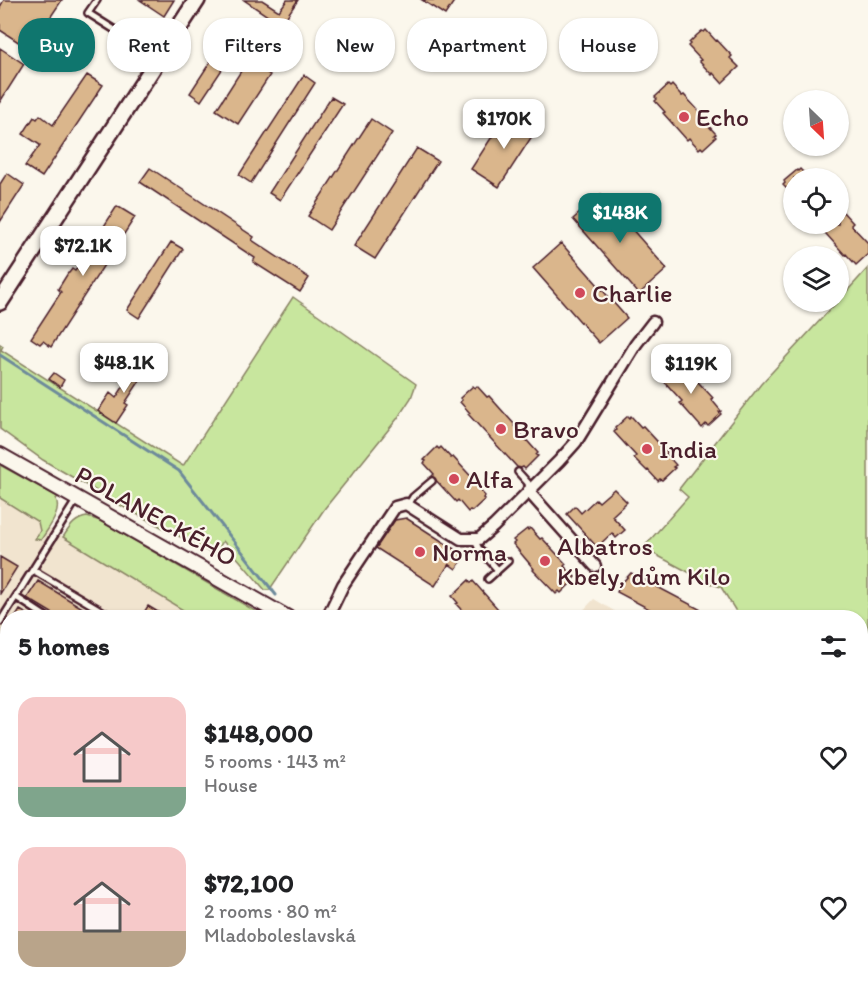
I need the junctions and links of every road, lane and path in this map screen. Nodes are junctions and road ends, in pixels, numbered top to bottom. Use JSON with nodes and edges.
{"nodes":[{"id":1,"x":97,"y":0,"type":"edge"},
{"id":2,"x":197,"y":0,"type":"edge"},
{"id":3,"x":107,"y":26,"type":"edge"},
{"id":4,"x":0,"y":302,"type":"edge"},
{"id":5,"x":653,"y":322,"type":"dead end"},
{"id":6,"x":0,"y":455,"type":"edge"},
{"id":7,"x":518,"y":472,"type":"dead end"},
{"id":8,"x":432,"y":481,"type":"dead end"},
{"id":9,"x":528,"y":491,"type":"junction"},
{"id":10,"x":77,"y":499,"type":"junction"},
{"id":11,"x":407,"y":505,"type":"junction"},
{"id":12,"x":474,"y":539,"type":"junction"},
{"id":13,"x":508,"y":561,"type":"dead end"},
{"id":14,"x":595,"y":566,"type":"dead end"},
{"id":15,"x":33,"y":570,"type":"junction"},
{"id":16,"x":498,"y":570,"type":"junction"},
{"id":17,"x":488,"y":579,"type":"dead end"},
{"id":18,"x":15,"y":597,"type":"junction"},
{"id":19,"x":7,"y":610,"type":"edge"},
{"id":20,"x":35,"y":610,"type":"edge"},
{"id":21,"x":99,"y":610,"type":"edge"},
{"id":22,"x":274,"y":610,"type":"edge"},
{"id":23,"x":331,"y":610,"type":"edge"}],
"edges":[{"from":1,"to":3,"type":"lane"},
{"from":2,"to":4,"type":"main road"},
{"from":5,"to":9,"type":"street"},
{"from":6,"to":10,"type":"street","name":"POLANECKÉHO"},
{"from":7,"to":9,"type":"lane"},
{"from":8,"to":11,"type":"lane"},
{"from":9,"to":12,"type":"street"},
{"from":9,"to":14,"type":"street"},
{"from":10,"to":15,"type":"lane"},
{"from":10,"to":22,"type":"street","name":"POLANECKÉHO"},
{"from":11,"to":12,"type":"street"},
{"from":11,"to":23,"type":"street"},
{"from":12,"to":16,"type":"lane"},
{"from":13,"to":16,"type":"lane"},
{"from":15,"to":18,"type":"lane"},
{"from":15,"to":21,"type":"lane"},
{"from":16,"to":17,"type":"lane"},
{"from":18,"to":19,"type":"lane"},
{"from":18,"to":20,"type":"lane"}]}
